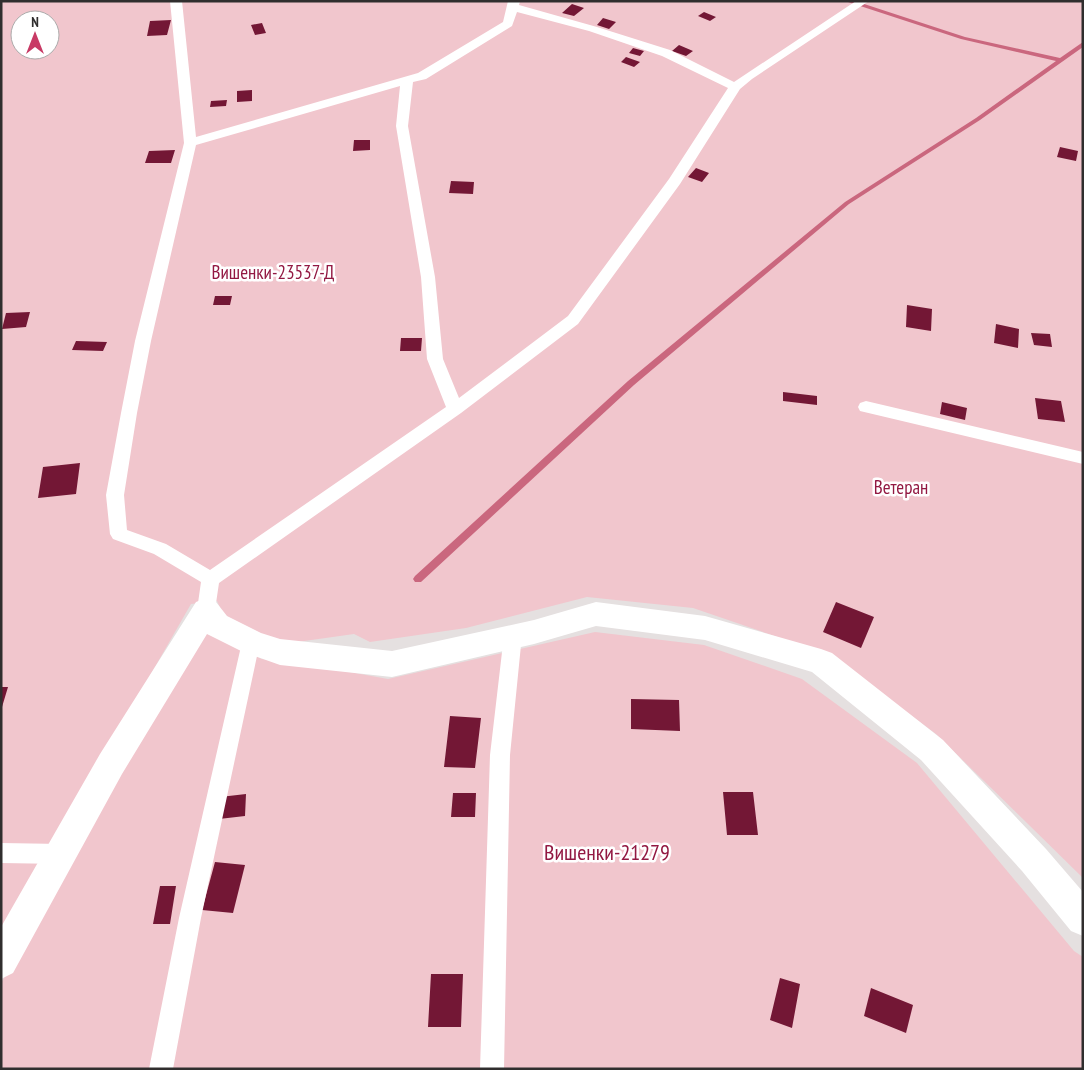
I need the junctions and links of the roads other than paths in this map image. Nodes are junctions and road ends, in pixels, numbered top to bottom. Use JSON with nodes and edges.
{"nodes":[{"id":1,"x":176,"y":1,"type":"edge"},
{"id":2,"x":864,"y":1,"type":"edge"},
{"id":3,"x":513,"y":4,"type":"edge"},
{"id":4,"x":406,"y":81,"type":"junction"},
{"id":5,"x":735,"y":88,"type":"junction"},
{"id":6,"x":190,"y":143,"type":"junction"},
{"id":7,"x":866,"y":407,"type":"dead end"},
{"id":8,"x":455,"y":409,"type":"junction"},
{"id":9,"x":1083,"y":458,"type":"edge"},
{"id":10,"x":211,"y":579,"type":"junction"},
{"id":11,"x":206,"y":610,"type":"junction"},
{"id":12,"x":512,"y":635,"type":"junction"},
{"id":13,"x":251,"y":642,"type":"junction"},
{"id":14,"x":1,"y":853,"type":"edge"},
{"id":15,"x":62,"y":854,"type":"junction"},
{"id":16,"x":1083,"y":919,"type":"edge"},
{"id":17,"x":1,"y":961,"type":"edge"},
{"id":18,"x":161,"y":1069,"type":"edge"},
{"id":19,"x":492,"y":1069,"type":"edge"}],
"edges":[{"from":1,"to":6,"type":"lane"},
{"from":2,"to":5,"type":"lane"},
{"from":3,"to":4,"type":"lane"},
{"from":3,"to":5,"type":"lane"},
{"from":4,"to":6,"type":"lane"},
{"from":4,"to":8,"type":"lane"},
{"from":5,"to":8,"type":"lane"},
{"from":6,"to":10,"type":"lane"},
{"from":7,"to":9,"type":"lane"},
{"from":8,"to":10,"type":"lane"},
{"from":10,"to":11,"type":"lane"},
{"from":11,"to":13,"type":"street"},
{"from":11,"to":15,"type":"street"},
{"from":12,"to":13,"type":"street"},
{"from":12,"to":16,"type":"street"},
{"from":12,"to":19,"type":"lane"},
{"from":13,"to":18,"type":"lane"},
{"from":14,"to":15,"type":"lane"},
{"from":15,"to":17,"type":"street"}]}
